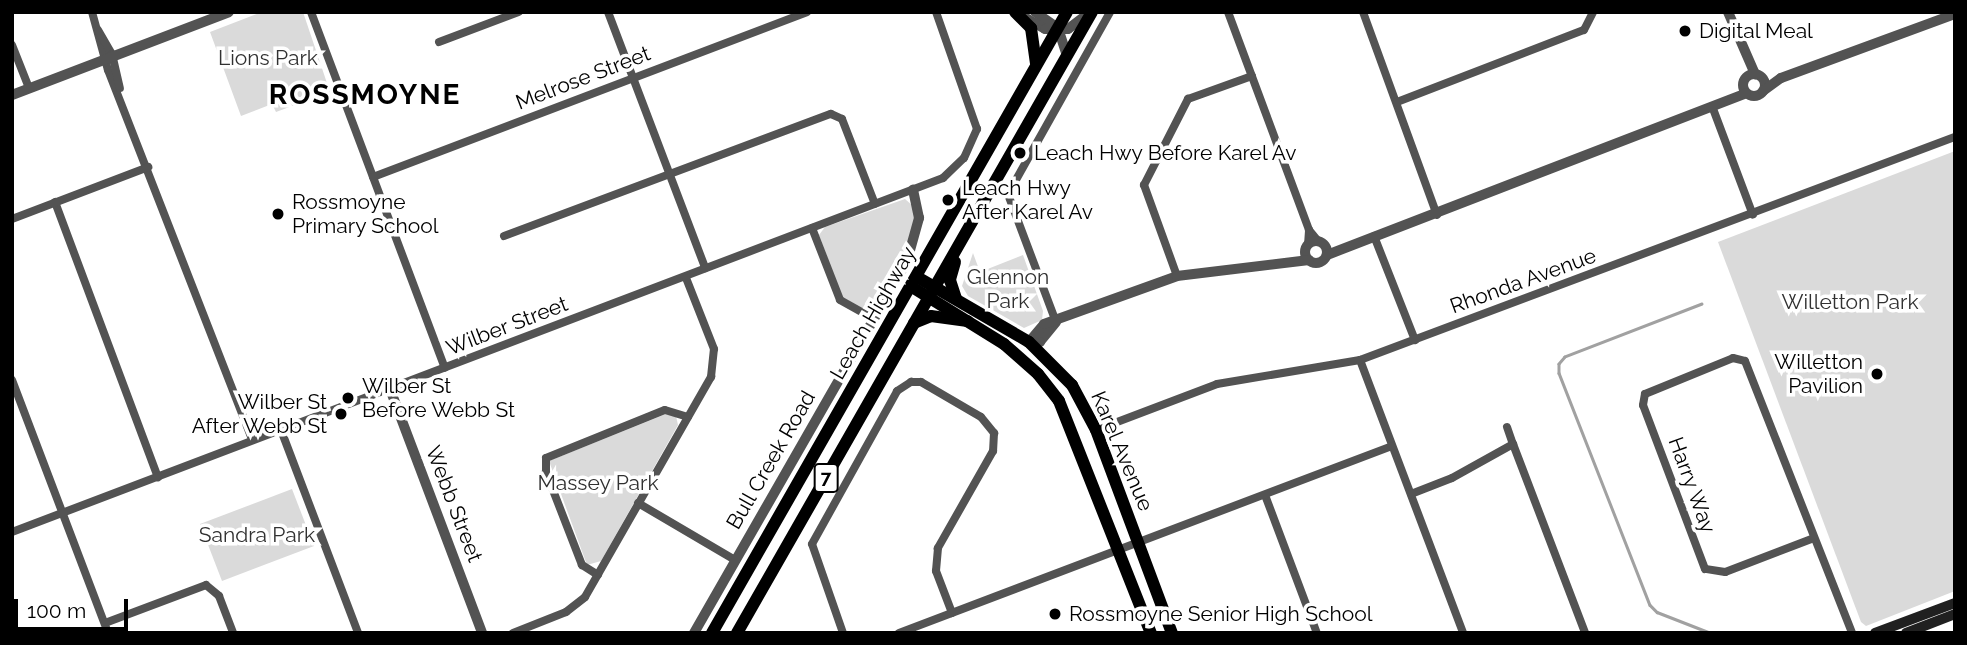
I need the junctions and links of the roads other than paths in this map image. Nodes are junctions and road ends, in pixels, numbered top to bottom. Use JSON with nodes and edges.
{"nodes":[{"id":1,"x":92,"y":12,"type":"edge"},
{"id":2,"x":229,"y":12,"type":"edge"},
{"id":3,"x":311,"y":12,"type":"edge"},
{"id":4,"x":519,"y":12,"type":"edge"},
{"id":5,"x":608,"y":12,"type":"edge"},
{"id":6,"x":807,"y":12,"type":"edge"},
{"id":7,"x":936,"y":12,"type":"edge"},
{"id":8,"x":1016,"y":12,"type":"edge"},
{"id":9,"x":1035,"y":12,"type":"edge"},
{"id":10,"x":1067,"y":12,"type":"edge"},
{"id":11,"x":1091,"y":12,"type":"edge"},
{"id":12,"x":1110,"y":12,"type":"edge"},
{"id":13,"x":1228,"y":12,"type":"edge"},
{"id":14,"x":1363,"y":12,"type":"edge"},
{"id":15,"x":1593,"y":12,"type":"edge"},
{"id":16,"x":1728,"y":12,"type":"edge"},
{"id":17,"x":1955,"y":14,"type":"edge"},
{"id":18,"x":1058,"y":28,"type":"junction"},
{"id":19,"x":439,"y":42,"type":"dead end"},
{"id":20,"x":12,"y":45,"type":"edge"},
{"id":21,"x":1741,"y":46,"type":"junction"},
{"id":22,"x":1067,"y":56,"type":"junction"},
{"id":23,"x":109,"y":59,"type":"junction"},
{"id":24,"x":1036,"y":67,"type":"junction"},
{"id":25,"x":1758,"y":75,"type":"junction"},
{"id":26,"x":1252,"y":76,"type":"junction"},
{"id":27,"x":633,"y":78,"type":"junction"},
{"id":28,"x":1781,"y":78,"type":"junction"},
{"id":29,"x":1744,"y":86,"type":"junction"},
{"id":30,"x":29,"y":88,"type":"junction"},
{"id":31,"x":1763,"y":91,"type":"junction"},
{"id":32,"x":12,"y":94,"type":"edge"},
{"id":33,"x":1397,"y":102,"type":"junction"},
{"id":34,"x":1717,"y":104,"type":"junction"},
{"id":35,"x":1955,"y":137,"type":"edge"},
{"id":36,"x":148,"y":167,"type":"junction"},
{"id":37,"x":669,"y":174,"type":"junction"},
{"id":38,"x":373,"y":177,"type":"junction"},
{"id":39,"x":913,"y":190,"type":"junction"},
{"id":40,"x":55,"y":202,"type":"junction"},
{"id":41,"x":875,"y":204,"type":"junction"},
{"id":42,"x":1437,"y":213,"type":"junction"},
{"id":43,"x":1754,"y":215,"type":"junction"},
{"id":44,"x":12,"y":219,"type":"edge"},
{"id":45,"x":812,"y":228,"type":"junction"},
{"id":46,"x":504,"y":236,"type":"dead end"},
{"id":47,"x":1374,"y":236,"type":"junction"},
{"id":48,"x":958,"y":248,"type":"junction"},
{"id":49,"x":1310,"y":249,"type":"junction"},
{"id":50,"x":1330,"y":250,"type":"junction"},
{"id":51,"x":705,"y":268,"type":"junction"},
{"id":52,"x":1177,"y":276,"type":"junction"},
{"id":53,"x":686,"y":278,"type":"junction"},
{"id":54,"x":914,"y":282,"type":"junction"},
{"id":55,"x":932,"y":292,"type":"junction"},
{"id":56,"x":956,"y":298,"type":"junction"},
{"id":57,"x":874,"y":319,"type":"junction"},
{"id":58,"x":968,"y":321,"type":"junction"},
{"id":59,"x":1056,"y":322,"type":"junction"},
{"id":60,"x":914,"y":323,"type":"junction"},
{"id":61,"x":1415,"y":340,"type":"junction"},
{"id":62,"x":1029,"y":342,"type":"junction"},
{"id":63,"x":1004,"y":344,"type":"junction"},
{"id":64,"x":1360,"y":360,"type":"junction"},
{"id":65,"x":1030,"y":366,"type":"junction"},
{"id":66,"x":445,"y":368,"type":"junction"},
{"id":67,"x":12,"y":380,"type":"edge"},
{"id":68,"x":390,"y":389,"type":"junction"},
{"id":69,"x":688,"y":417,"type":"junction"},
{"id":70,"x":1507,"y":427,"type":"dead end"},
{"id":71,"x":281,"y":430,"type":"junction"},
{"id":72,"x":1096,"y":430,"type":"junction"},
{"id":73,"x":252,"y":440,"type":"junction"},
{"id":74,"x":1514,"y":444,"type":"junction"},
{"id":75,"x":1392,"y":446,"type":"junction"},
{"id":76,"x":158,"y":477,"type":"junction"},
{"id":77,"x":1410,"y":494,"type":"junction"},
{"id":78,"x":1265,"y":495,"type":"junction"},
{"id":79,"x":638,"y":503,"type":"junction"},
{"id":80,"x":63,"y":513,"type":"junction"},
{"id":81,"x":12,"y":532,"type":"edge"},
{"id":82,"x":1814,"y":538,"type":"junction"},
{"id":83,"x":1139,"y":544,"type":"junction"},
{"id":84,"x":1120,"y":551,"type":"junction"},
{"id":85,"x":735,"y":560,"type":"junction"},
{"id":86,"x":598,"y":575,"type":"junction"},
{"id":87,"x":1955,"y":603,"type":"edge"},
{"id":88,"x":952,"y":612,"type":"junction"},
{"id":89,"x":1955,"y":614,"type":"edge"},
{"id":90,"x":105,"y":623,"type":"junction"},
{"id":91,"x":1881,"y":632,"type":"edge"},
{"id":92,"x":108,"y":633,"type":"edge"},
{"id":93,"x":233,"y":633,"type":"edge"},
{"id":94,"x":358,"y":633,"type":"edge"},
{"id":95,"x":482,"y":633,"type":"edge"},
{"id":96,"x":513,"y":633,"type":"edge"},
{"id":97,"x":694,"y":633,"type":"edge"},
{"id":98,"x":712,"y":633,"type":"edge"},
{"id":99,"x":737,"y":633,"type":"edge"},
{"id":100,"x":843,"y":633,"type":"edge"},
{"id":101,"x":899,"y":633,"type":"edge"},
{"id":102,"x":1151,"y":633,"type":"edge"},
{"id":103,"x":1172,"y":633,"type":"edge"},
{"id":104,"x":1317,"y":633,"type":"edge"},
{"id":105,"x":1463,"y":633,"type":"edge"},
{"id":106,"x":1585,"y":633,"type":"edge"},
{"id":107,"x":1852,"y":633,"type":"edge"},
{"id":108,"x":1906,"y":633,"type":"edge"}],
"edges":[{"from":1,"to":23,"type":"street"},
{"from":2,"to":23,"type":"street"},
{"from":3,"to":38,"type":"street"},
{"from":4,"to":19,"type":"street"},
{"from":5,"to":27,"type":"street"},
{"from":6,"to":27,"type":"street","name":"Melrose Street"},
{"from":7,"to":39,"type":"street","name":"Wilber Street"},
{"from":8,"to":18,"type":"street"},
{"from":8,"to":24,"type":"main road"},
{"from":9,"to":18,"type":"street"},
{"from":10,"to":18,"type":"main road","name":"Leach Highway","number":"7"},
{"from":11,"to":18,"type":"street"},
{"from":11,"to":22,"type":"main road","name":"Leach Highway","number":"7"},
{"from":12,"to":59,"type":"street"},
{"from":13,"to":26,"type":"street"},
{"from":14,"to":33,"type":"street"},
{"from":15,"to":33,"type":"street"},
{"from":16,"to":21,"type":"street"},
{"from":17,"to":28,"type":"street"},
{"from":18,"to":22,"type":"street"},
{"from":18,"to":24,"type":"main road","name":"Leach Highway","number":"7"},
{"from":20,"to":30,"type":"street"},
{"from":21,"to":25,"type":"street"},
{"from":21,"to":29,"type":"street"},
{"from":22,"to":48,"type":"main road","name":"Leach Highway","number":"7"},
{"from":23,"to":30,"type":"street"},
{"from":23,"to":36,"type":"street"},
{"from":24,"to":54,"type":"main road","name":"Leach Highway","number":"7"},
{"from":25,"to":28,"type":"street"},
{"from":25,"to":29,"type":"street"},
{"from":25,"to":31,"type":"street"},
{"from":26,"to":49,"type":"street"},
{"from":26,"to":52,"type":"street"},
{"from":27,"to":37,"type":"street"},
{"from":27,"to":38,"type":"street","name":"Melrose Street"},
{"from":28,"to":31,"type":"street"},
{"from":29,"to":31,"type":"street"},
{"from":29,"to":34,"type":"street"},
{"from":30,"to":32,"type":"street"},
{"from":33,"to":42,"type":"street"},
{"from":34,"to":42,"type":"street"},
{"from":34,"to":43,"type":"street"},
{"from":35,"to":43,"type":"street","name":"Rhonda Avenue"},
{"from":36,"to":40,"type":"street"},
{"from":36,"to":73,"type":"street"},
{"from":37,"to":41,"type":"street"},
{"from":37,"to":46,"type":"street"},
{"from":37,"to":51,"type":"street"},
{"from":38,"to":66,"type":"street"},
{"from":39,"to":41,"type":"street","name":"Wilber Street"},
{"from":39,"to":57,"type":"street","name":"Bull Creek Road"},
{"from":40,"to":44,"type":"street"},
{"from":40,"to":76,"type":"street"},
{"from":41,"to":45,"type":"street","name":"Wilber Street"},
{"from":42,"to":47,"type":"street"},
{"from":43,"to":61,"type":"street","name":"Rhonda Avenue"},
{"from":45,"to":51,"type":"street","name":"Wilber Street"},
{"from":45,"to":57,"type":"street"},
{"from":47,"to":50,"type":"street"},
{"from":47,"to":61,"type":"street"},
{"from":48,"to":55,"type":"main road","name":"Leach Highway","number":"7"},
{"from":48,"to":56,"type":"main road"},
{"from":49,"to":50,"type":"street"},
{"from":49,"to":50,"type":"street"},
{"from":49,"to":52,"type":"street"},
{"from":51,"to":53,"type":"street","name":"Wilber Street"},
{"from":52,"to":59,"type":"street"},
{"from":53,"to":66,"type":"street","name":"Wilber Street"},
{"from":53,"to":69,"type":"street"},
{"from":54,"to":55,"type":"main road","name":"Karel Avenue"},
{"from":54,"to":98,"type":"main road","name":"Leach Highway","number":"7"},
{"from":55,"to":56,"type":"main road","name":"Karel Avenue"},
{"from":55,"to":58,"type":"main road","name":"Karel Avenue"},
{"from":55,"to":60,"type":"main road","name":"Leach Highway","number":"7"},
{"from":56,"to":62,"type":"main road","name":"Karel Avenue"},
{"from":57,"to":85,"type":"street","name":"Bull Creek Road"},
{"from":58,"to":60,"type":"main road"},
{"from":58,"to":63,"type":"main road","name":"Karel Avenue"},
{"from":59,"to":62,"type":"street"},
{"from":60,"to":99,"type":"main road","name":"Leach Highway","number":"7"},
{"from":61,"to":64,"type":"street","name":"Rhonda Avenue"},
{"from":62,"to":63,"type":"main road"},
{"from":62,"to":65,"type":"main road"},
{"from":62,"to":72,"type":"main road","name":"Karel Avenue"},
{"from":63,"to":65,"type":"main road","name":"Karel Avenue"},
{"from":64,"to":72,"type":"street","name":"Rhonda Avenue"},
{"from":64,"to":75,"type":"street"},
{"from":65,"to":84,"type":"main road","name":"Karel Avenue"},
{"from":66,"to":68,"type":"street","name":"Wilber Street"},
{"from":67,"to":80,"type":"street"},
{"from":68,"to":71,"type":"street","name":"Wilber Street"},
{"from":68,"to":95,"type":"street","name":"Webb Street"},
{"from":69,"to":79,"type":"street"},
{"from":69,"to":86,"type":"street"},
{"from":70,"to":74,"type":"street"},
{"from":71,"to":73,"type":"street","name":"Wilber Street"},
{"from":71,"to":94,"type":"street"},
{"from":72,"to":83,"type":"main road","name":"Karel Avenue"},
{"from":73,"to":76,"type":"street","name":"Wilber Street"},
{"from":74,"to":77,"type":"street"},
{"from":74,"to":106,"type":"street"},
{"from":75,"to":77,"type":"street"},
{"from":75,"to":78,"type":"street"},
{"from":76,"to":80,"type":"street","name":"Wilber Street"},
{"from":77,"to":105,"type":"street"},
{"from":78,"to":83,"type":"street"},
{"from":78,"to":104,"type":"street"},
{"from":79,"to":85,"type":"street"},
{"from":79,"to":86,"type":"street"},
{"from":80,"to":81,"type":"street","name":"Wilber Street"},
{"from":80,"to":90,"type":"street"},
{"from":82,"to":82,"type":"street","name":"Harry Way"},
{"from":82,"to":107,"type":"street"},
{"from":83,"to":84,"type":"street"},
{"from":83,"to":103,"type":"main road","name":"Karel Avenue"},
{"from":84,"to":88,"type":"street"},
{"from":84,"to":102,"type":"main road","name":"Karel Avenue"},
{"from":85,"to":97,"type":"street","name":"Bull Creek Road"},
{"from":86,"to":96,"type":"street"},
{"from":87,"to":91,"type":"main road"},
{"from":88,"to":100,"type":"street"},
{"from":88,"to":101,"type":"street"},
{"from":89,"to":108,"type":"main road"},
{"from":90,"to":92,"type":"street"},
{"from":90,"to":93,"type":"street"}]}
